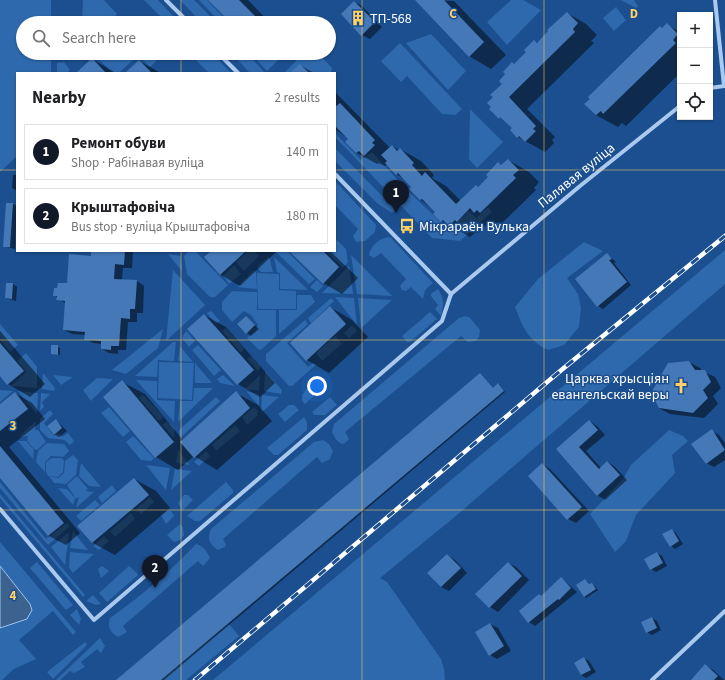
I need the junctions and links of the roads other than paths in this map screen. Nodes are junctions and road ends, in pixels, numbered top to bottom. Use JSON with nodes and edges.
{"nodes":[{"id":1,"x":166,"y":0,"type":"edge"},
{"id":2,"x":715,"y":0,"type":"edge"},
{"id":3,"x":182,"y":16,"type":"edge"},
{"id":4,"x":225,"y":60,"type":"edge"},
{"id":5,"x":237,"y":72,"type":"edge"},
{"id":6,"x":724,"y":86,"type":"edge"},
{"id":7,"x":713,"y":88,"type":"edge"},
{"id":8,"x":677,"y":108,"type":"edge"},
{"id":9,"x":336,"y":175,"type":"edge"},
{"id":10,"x":451,"y":294,"type":"junction"},
{"id":11,"x":0,"y":509,"type":"edge"},
{"id":12,"x":725,"y":611,"type":"edge"},
{"id":13,"x":652,"y":680,"type":"edge"}],
"edges":[{"from":1,"to":3,"type":"street"},
{"from":2,"to":6,"type":"street"},
{"from":4,"to":5,"type":"street"},
{"from":6,"to":7,"type":"street"},
{"from":8,"to":10,"type":"street","name":"Палявая вуліца"},
{"from":9,"to":10,"type":"street"},
{"from":10,"to":11,"type":"street"},
{"from":12,"to":13,"type":"street"}]}
